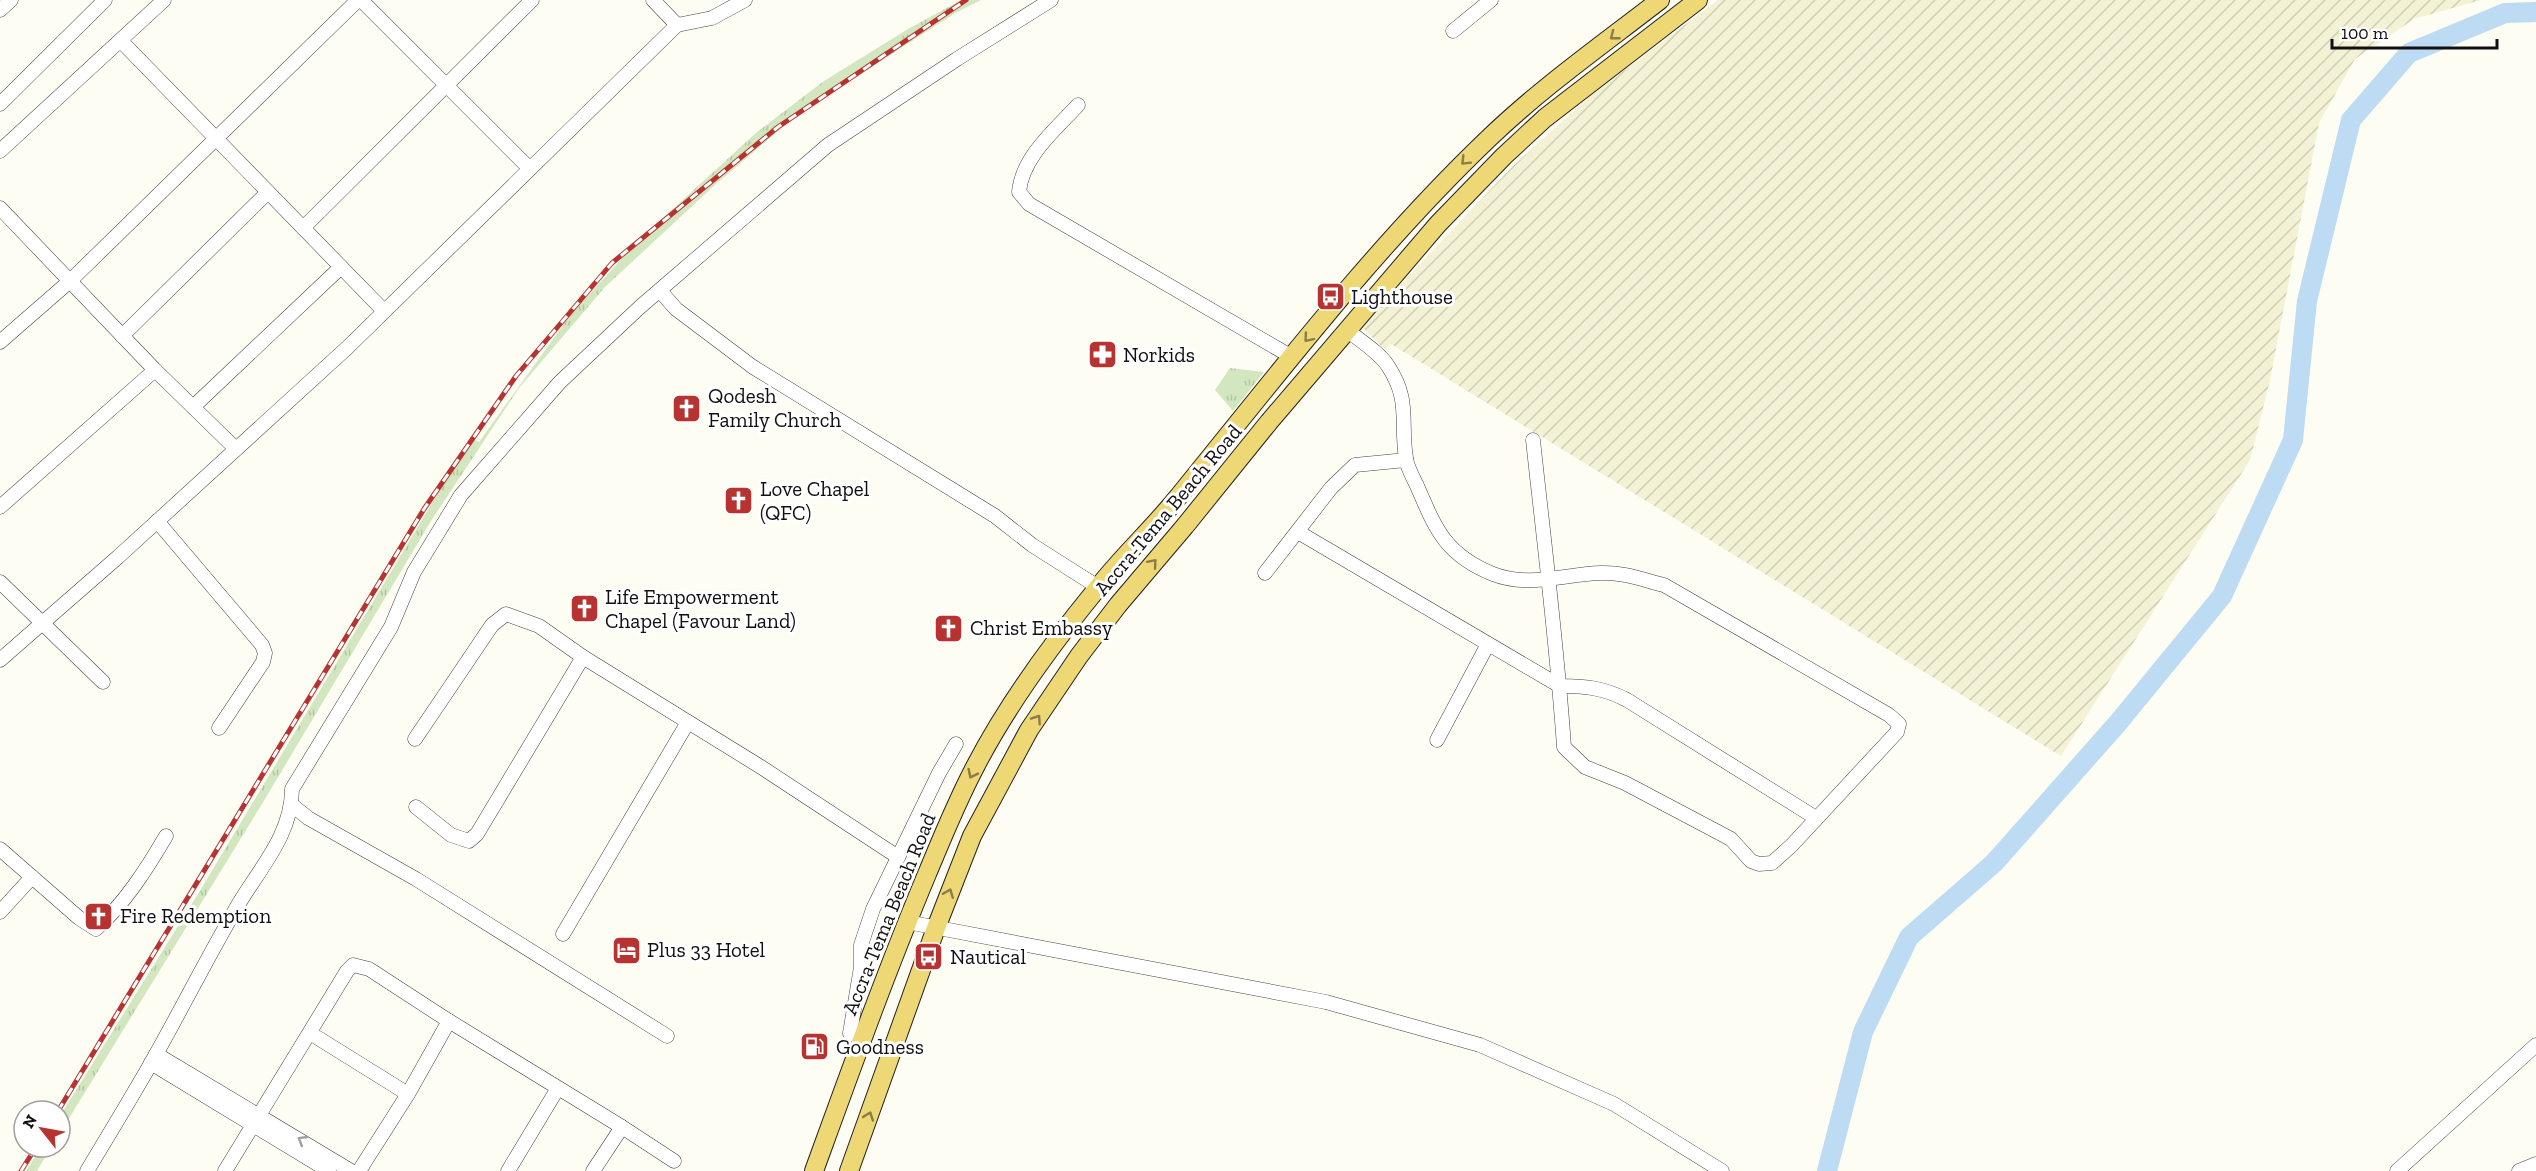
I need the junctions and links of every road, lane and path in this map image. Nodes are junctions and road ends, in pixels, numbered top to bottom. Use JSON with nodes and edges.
{"nodes":[{"id":1,"x":11,"y":0,"type":"edge"},
{"id":2,"x":105,"y":0,"type":"edge"},
{"id":3,"x":164,"y":0,"type":"edge"},
{"id":4,"x":360,"y":0,"type":"edge"},
{"id":5,"x":532,"y":0,"type":"edge"},
{"id":6,"x":653,"y":0,"type":"edge"},
{"id":7,"x":745,"y":0,"type":"edge"},
{"id":8,"x":1051,"y":0,"type":"edge"},
{"id":9,"x":1466,"y":0,"type":"edge"},
{"id":10,"x":1491,"y":0,"type":"edge"},
{"id":11,"x":1660,"y":0,"type":"edge"},
{"id":12,"x":1698,"y":0,"type":"edge"},
{"id":13,"x":0,"y":10,"type":"edge"},
{"id":14,"x":1474,"y":12,"type":"junction"},
{"id":15,"x":677,"y":25,"type":"junction"},
{"id":16,"x":1453,"y":31,"type":"dead end"},
{"id":17,"x":121,"y":41,"type":"junction"},
{"id":18,"x":446,"y":86,"type":"junction"},
{"id":19,"x":0,"y":104,"type":"edge"},
{"id":20,"x":1078,"y":105,"type":"dead end"},
{"id":21,"x":215,"y":138,"type":"junction"},
{"id":22,"x":0,"y":152,"type":"edge"},
{"id":23,"x":529,"y":168,"type":"junction"},
{"id":24,"x":268,"y":192,"type":"junction"},
{"id":25,"x":0,"y":208,"type":"edge"},
{"id":26,"x":303,"y":228,"type":"junction"},
{"id":27,"x":341,"y":267,"type":"junction"},
{"id":28,"x":70,"y":281,"type":"junction"},
{"id":29,"x":660,"y":292,"type":"junction"},
{"id":30,"x":384,"y":310,"type":"junction"},
{"id":31,"x":1347,"y":330,"type":"junction"},
{"id":32,"x":122,"y":336,"type":"junction"},
{"id":33,"x":0,"y":342,"type":"edge"},
{"id":34,"x":1292,"y":357,"type":"junction"},
{"id":35,"x":155,"y":370,"type":"junction"},
{"id":36,"x":193,"y":407,"type":"junction"},
{"id":37,"x":1533,"y":440,"type":"dead end"},
{"id":38,"x":236,"y":450,"type":"junction"},
{"id":39,"x":1406,"y":460,"type":"junction"},
{"id":40,"x":0,"y":507,"type":"edge"},
{"id":41,"x":157,"y":521,"type":"junction"},
{"id":42,"x":1298,"y":532,"type":"junction"},
{"id":43,"x":1265,"y":573,"type":"dead end"},
{"id":44,"x":1548,"y":580,"type":"junction"},
{"id":45,"x":0,"y":582,"type":"edge"},
{"id":46,"x":1098,"y":587,"type":"junction"},
{"id":47,"x":1118,"y":605,"type":"junction"},
{"id":48,"x":43,"y":622,"type":"junction"},
{"id":49,"x":1488,"y":644,"type":"junction"},
{"id":50,"x":583,"y":657,"type":"junction"},
{"id":51,"x":0,"y":660,"type":"edge"},
{"id":52,"x":103,"y":682,"type":"dead end"},
{"id":53,"x":1560,"y":686,"type":"junction"},
{"id":54,"x":688,"y":722,"type":"junction"},
{"id":55,"x":219,"y":728,"type":"dead end"},
{"id":56,"x":415,"y":739,"type":"dead end"},
{"id":57,"x":1437,"y":740,"type":"dead end"},
{"id":58,"x":956,"y":744,"type":"dead end"},
{"id":59,"x":292,"y":805,"type":"junction"},
{"id":60,"x":416,"y":807,"type":"dead end"},
{"id":61,"x":1816,"y":818,"type":"junction"},
{"id":62,"x":166,"y":836,"type":"dead end"},
{"id":63,"x":0,"y":849,"type":"edge"},
{"id":64,"x":898,"y":857,"type":"junction"},
{"id":65,"x":32,"y":877,"type":"junction"},
{"id":66,"x":0,"y":912,"type":"edge"},
{"id":67,"x":907,"y":922,"type":"junction"},
{"id":68,"x":936,"y":928,"type":"junction"},
{"id":69,"x":563,"y":934,"type":"dead end"},
{"id":70,"x":449,"y":1022,"type":"junction"},
{"id":71,"x":310,"y":1033,"type":"junction"},
{"id":72,"x":667,"y":1036,"type":"dead end"},
{"id":73,"x":863,"y":1038,"type":"junction"},
{"id":74,"x":2536,"y":1045,"type":"edge"},
{"id":75,"x":154,"y":1059,"type":"junction"},
{"id":76,"x":558,"y":1088,"type":"junction"},
{"id":77,"x":408,"y":1094,"type":"junction"},
{"id":78,"x":256,"y":1120,"type":"junction"},
{"id":79,"x":622,"y":1127,"type":"junction"},
{"id":80,"x":674,"y":1161,"type":"dead end"},
{"id":81,"x":2536,"y":1164,"type":"edge"},
{"id":82,"x":87,"y":1171,"type":"edge"},
{"id":83,"x":225,"y":1171,"type":"edge"},
{"id":84,"x":329,"y":1171,"type":"edge"},
{"id":85,"x":351,"y":1171,"type":"edge"},
{"id":86,"x":359,"y":1171,"type":"edge"},
{"id":87,"x":508,"y":1171,"type":"edge"},
{"id":88,"x":593,"y":1171,"type":"edge"},
{"id":89,"x":814,"y":1171,"type":"edge"},
{"id":90,"x":849,"y":1171,"type":"edge"},
{"id":91,"x":1722,"y":1171,"type":"edge"},
{"id":92,"x":2397,"y":1171,"type":"edge"},
{"id":93,"x":2519,"y":1171,"type":"edge"}],
"edges":[{"from":1,"to":13,"type":"street"},
{"from":2,"to":19,"type":"street"},
{"from":3,"to":17,"type":"street"},
{"from":4,"to":18,"type":"street"},
{"from":4,"to":21,"type":"street"},
{"from":5,"to":18,"type":"street"},
{"from":6,"to":15,"type":"street"},
{"from":7,"to":15,"type":"street"},
{"from":8,"to":29,"type":"street"},
{"from":9,"to":14,"type":"street"},
{"from":10,"to":14,"type":"street"},
{"from":11,"to":34,"type":"main road","name":"Accra-Tema Beach Road","one_way":true},
{"from":12,"to":31,"type":"main road","name":"Accra-Tema Beach Road"},
{"from":14,"to":16,"type":"street"},
{"from":15,"to":23,"type":"street"},
{"from":17,"to":21,"type":"street"},
{"from":17,"to":22,"type":"street"},
{"from":18,"to":23,"type":"street"},
{"from":18,"to":26,"type":"street"},
{"from":20,"to":34,"type":"street"},
{"from":21,"to":24,"type":"street"},
{"from":21,"to":28,"type":"street"},
{"from":23,"to":30,"type":"street"},
{"from":24,"to":26,"type":"street"},
{"from":24,"to":32,"type":"street"},
{"from":25,"to":28,"type":"street"},
{"from":26,"to":27,"type":"street"},
{"from":27,"to":30,"type":"street"},
{"from":27,"to":36,"type":"street"},
{"from":28,"to":32,"type":"street"},
{"from":28,"to":33,"type":"street"},
{"from":29,"to":46,"type":"street"},
{"from":29,"to":59,"type":"street"},
{"from":30,"to":38,"type":"street"},
{"from":31,"to":39,"type":"street"},
{"from":47,"to":31,"type":"main road","name":"Accra-Tema Beach Road","one_way":true},
{"from":32,"to":35,"type":"street"},
{"from":34,"to":46,"type":"main road","name":"Accra-Tema Beach Road"},
{"from":35,"to":36,"type":"street"},
{"from":35,"to":40,"type":"street"},
{"from":36,"to":38,"type":"street"},
{"from":37,"to":44,"type":"street"},
{"from":38,"to":41,"type":"street"},
{"from":39,"to":42,"type":"street"},
{"from":39,"to":44,"type":"street"},
{"from":41,"to":48,"type":"street"},
{"from":41,"to":55,"type":"street"},
{"from":42,"to":43,"type":"street"},
{"from":42,"to":49,"type":"street"},
{"from":44,"to":53,"type":"street"},
{"from":44,"to":61,"type":"street"},
{"from":45,"to":48,"type":"street"},
{"from":46,"to":47,"type":"main road"},
{"from":46,"to":67,"type":"main road","name":"Accra-Tema Beach Road","one_way":true},
{"from":68,"to":47,"type":"main road","name":"Accra-Tema Beach Road","one_way":true},
{"from":48,"to":51,"type":"street"},
{"from":48,"to":52,"type":"street"},
{"from":49,"to":53,"type":"street"},
{"from":49,"to":57,"type":"street"},
{"from":50,"to":54,"type":"street"},
{"from":50,"to":56,"type":"street"},
{"from":50,"to":60,"type":"street"},
{"from":53,"to":61,"type":"street"},
{"from":53,"to":61,"type":"street"},
{"from":54,"to":64,"type":"street"},
{"from":54,"to":69,"type":"street"},
{"from":58,"to":64,"type":"street"},
{"from":59,"to":72,"type":"street"},
{"from":59,"to":75,"type":"street"},
{"from":62,"to":65,"type":"street"},
{"from":63,"to":65,"type":"street"},
{"from":64,"to":73,"type":"street"},
{"from":65,"to":66,"type":"street"},
{"from":67,"to":68,"type":"street"},
{"from":67,"to":73,"type":"main road","name":"Accra-Tema Beach Road"},
{"from":90,"to":68,"type":"main road","name":"Accra-Tema Beach Road","one_way":true},
{"from":68,"to":91,"type":"street"},
{"from":70,"to":71,"type":"street"},
{"from":70,"to":76,"type":"street"},
{"from":70,"to":77,"type":"street"},
{"from":71,"to":77,"type":"street"},
{"from":71,"to":78,"type":"street"},
{"from":73,"to":89,"type":"main road","name":"Accra-Tema Beach Road"},
{"from":74,"to":92,"type":"street"},
{"from":75,"to":78,"type":"street"},
{"from":75,"to":82,"type":"street"},
{"from":76,"to":79,"type":"street"},
{"from":76,"to":87,"type":"street"},
{"from":77,"to":86,"type":"street"},
{"from":78,"to":83,"type":"street"},
{"from":78,"to":84,"type":"street"},
{"from":85,"to":78,"type":"street","one_way":true},
{"from":79,"to":80,"type":"street"},
{"from":79,"to":88,"type":"street"},
{"from":81,"to":93,"type":"street"}]}
